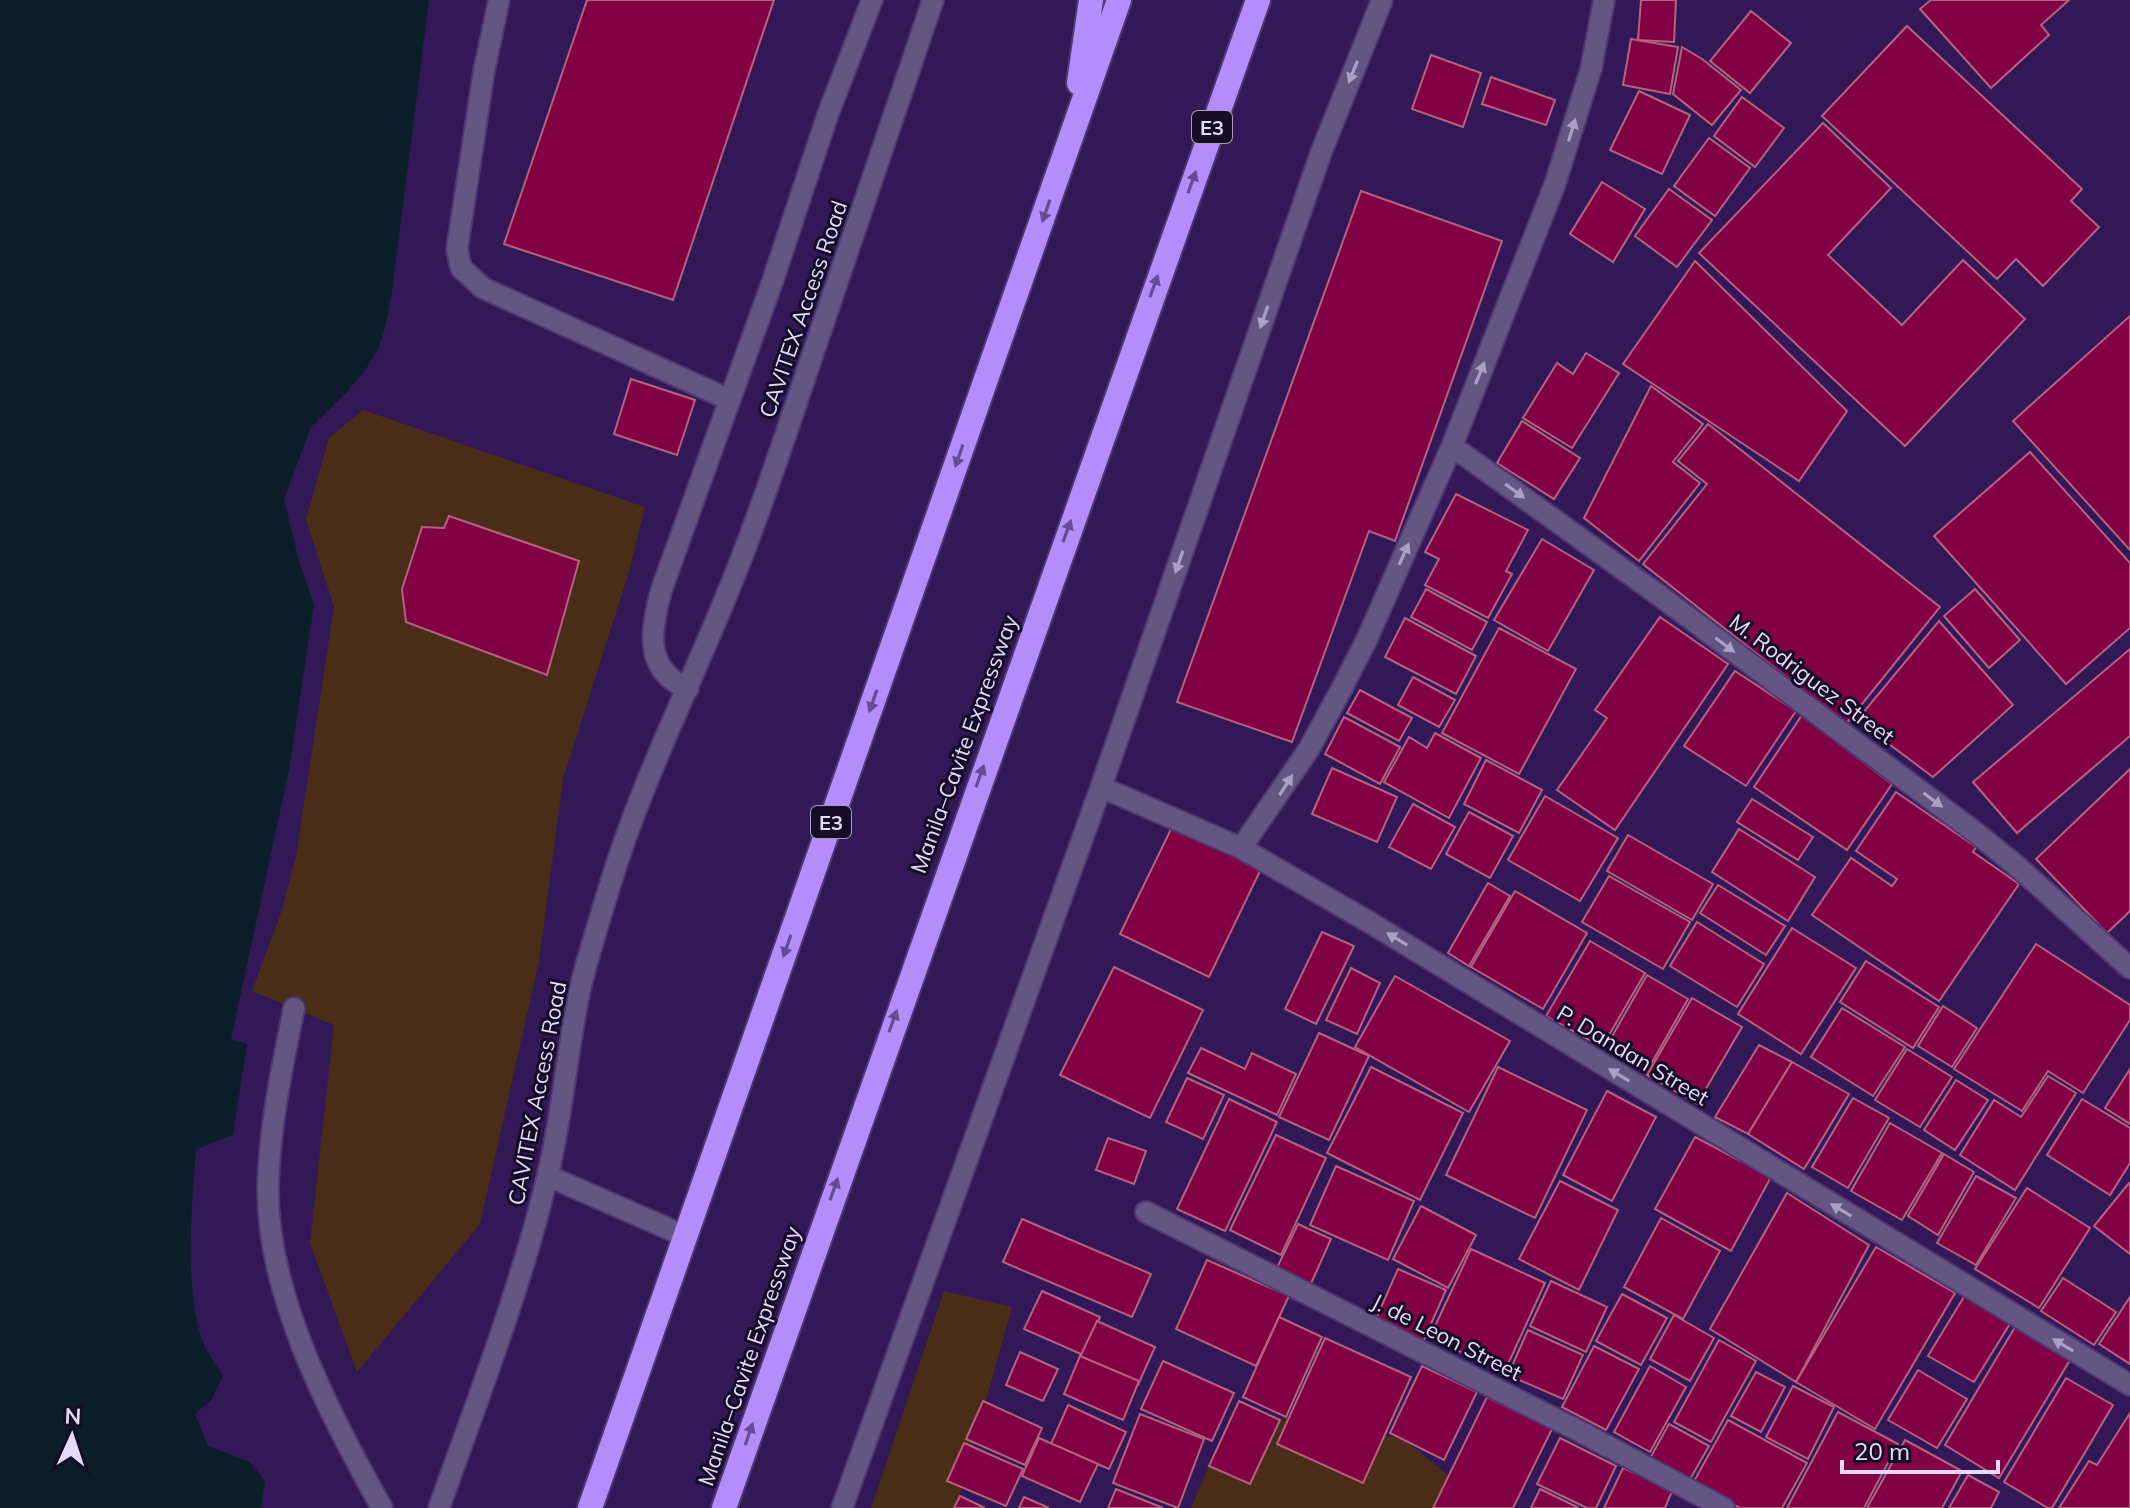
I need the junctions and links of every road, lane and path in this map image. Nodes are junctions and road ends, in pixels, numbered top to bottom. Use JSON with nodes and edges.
{"nodes":[{"id":1,"x":499,"y":0,"type":"edge"},
{"id":2,"x":872,"y":0,"type":"edge"},
{"id":3,"x":933,"y":0,"type":"edge"},
{"id":4,"x":1091,"y":0,"type":"edge"},
{"id":5,"x":1119,"y":0,"type":"edge"},
{"id":6,"x":1258,"y":0,"type":"edge"},
{"id":7,"x":1382,"y":0,"type":"edge"},
{"id":8,"x":1604,"y":0,"type":"edge"},
{"id":9,"x":1071,"y":137,"type":"junction"},
{"id":10,"x":730,"y":400,"type":"junction"},
{"id":11,"x":1452,"y":446,"type":"junction"},
{"id":12,"x":688,"y":689,"type":"junction"},
{"id":13,"x":1101,"y":787,"type":"junction"},
{"id":14,"x":1241,"y":848,"type":"junction"},
{"id":15,"x":2130,"y":968,"type":"edge"},
{"id":16,"x":294,"y":1008,"type":"dead end"},
{"id":17,"x":548,"y":1176,"type":"junction"},
{"id":18,"x":1146,"y":1212,"type":"dead end"},
{"id":19,"x":685,"y":1236,"type":"junction"},
{"id":20,"x":2130,"y":1385,"type":"edge"},
{"id":21,"x":382,"y":1508,"type":"edge"},
{"id":22,"x":439,"y":1508,"type":"edge"},
{"id":23,"x":590,"y":1508,"type":"edge"},
{"id":24,"x":724,"y":1508,"type":"edge"},
{"id":25,"x":842,"y":1508,"type":"edge"},
{"id":26,"x":1724,"y":1508,"type":"edge"}],
"edges":[{"from":1,"to":10,"type":"street"},
{"from":2,"to":10,"type":"street"},
{"from":3,"to":12,"type":"street","name":"CAVITEX Access Road"},
{"from":4,"to":9,"type":"highway"},
{"from":5,"to":9,"type":"highway","number":"E3"},
{"from":24,"to":6,"type":"highway","name":"Manila–Cavite Expressway","number":"E3","one_way":true},
{"from":7,"to":13,"type":"street","one_way":true},
{"from":11,"to":8,"type":"street","one_way":true},
{"from":9,"to":19,"type":"highway","number":"E3","one_way":true},
{"from":10,"to":12,"type":"street"},
{"from":14,"to":11,"type":"street","one_way":true},
{"from":11,"to":15,"type":"street","name":"M. Rodriguez Street","one_way":true},
{"from":12,"to":17,"type":"street","name":"CAVITEX Access Road"},
{"from":13,"to":14,"type":"street","name":"P. Dandan Street"},
{"from":13,"to":25,"type":"street"},
{"from":20,"to":14,"type":"street","name":"P. Dandan Street","one_way":true},
{"from":16,"to":21,"type":"street"},
{"from":17,"to":19,"type":"street"},
{"from":17,"to":22,"type":"street","name":"CAVITEX Access Road"},
{"from":18,"to":26,"type":"street","name":"J. de Leon Street"},
{"from":19,"to":23,"type":"highway","number":"E3"}]}
